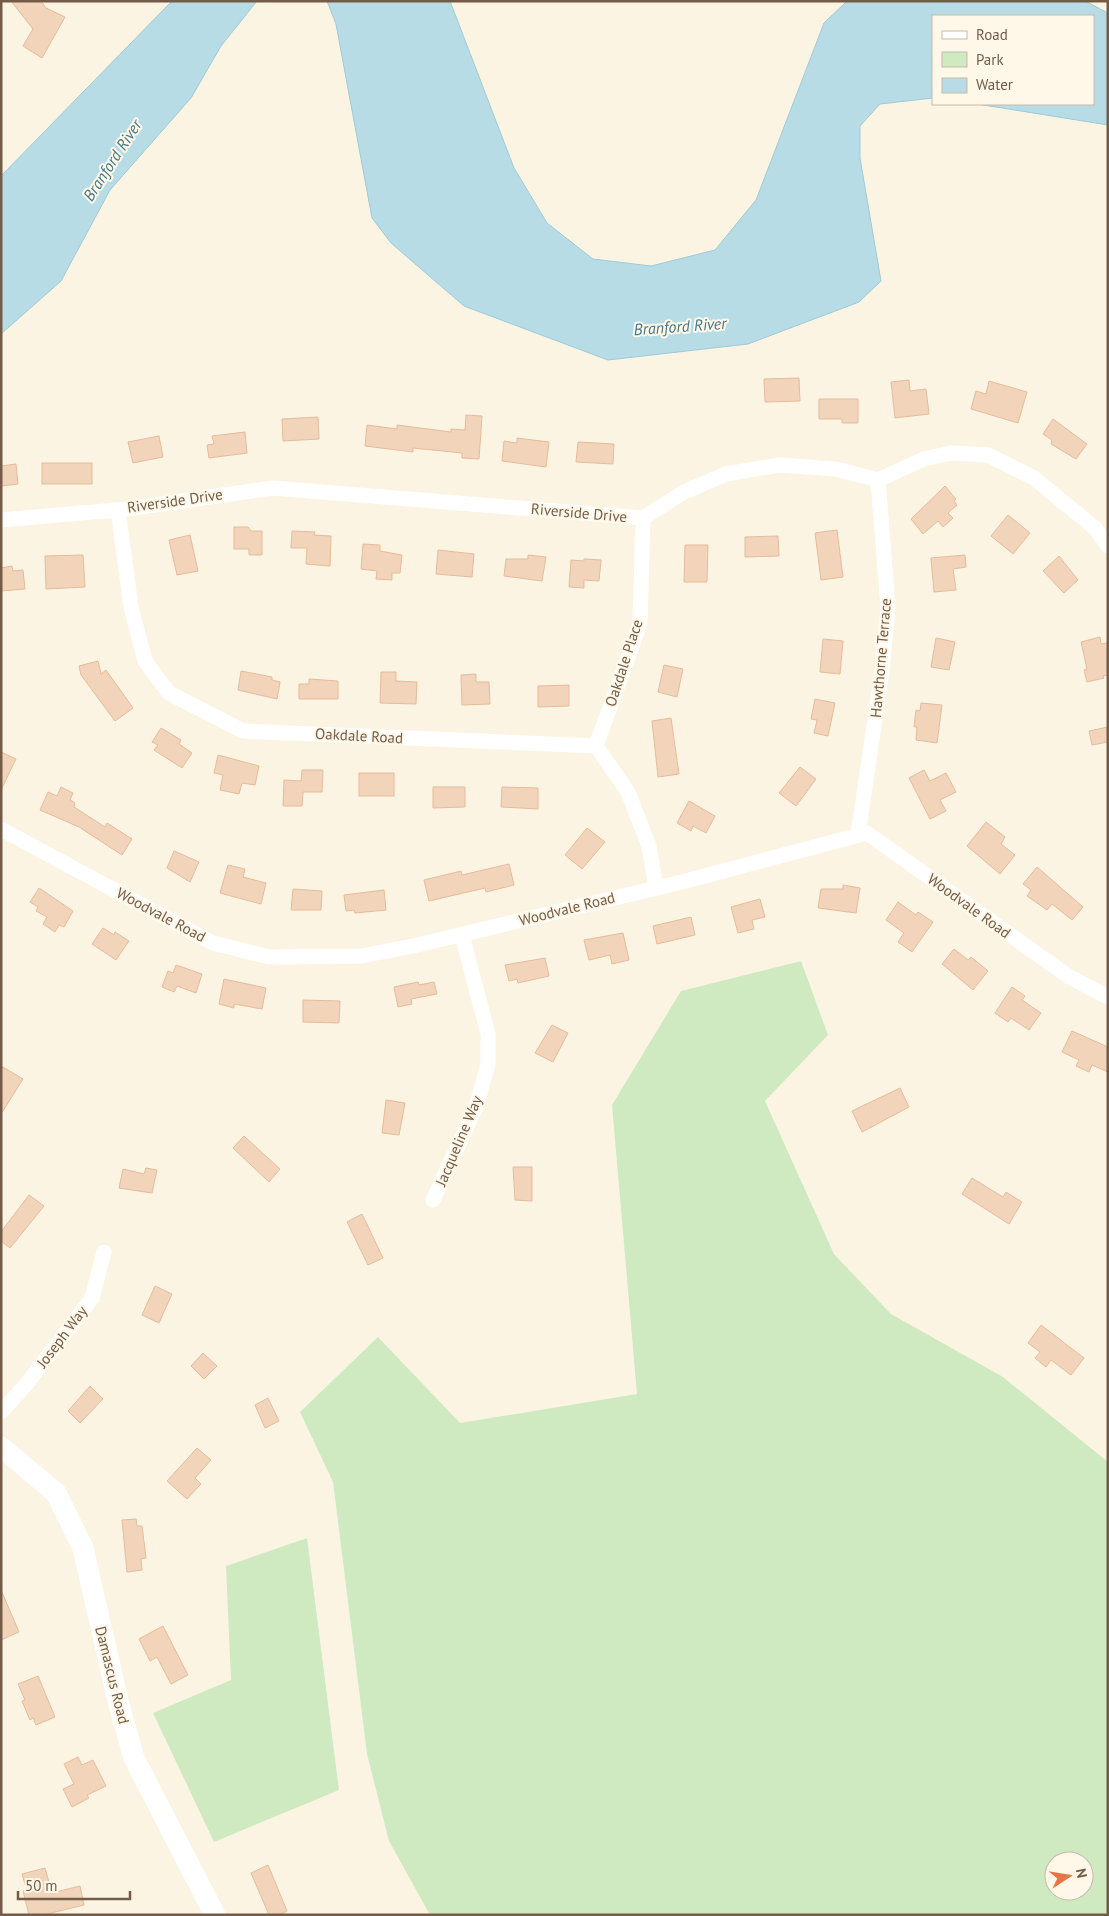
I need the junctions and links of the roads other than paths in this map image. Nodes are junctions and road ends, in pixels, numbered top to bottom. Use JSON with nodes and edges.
{"nodes":[{"id":1,"x":878,"y":480,"type":"junction"},
{"id":2,"x":118,"y":510,"type":"junction"},
{"id":3,"x":643,"y":518,"type":"junction"},
{"id":4,"x":1,"y":520,"type":"edge"},
{"id":5,"x":1108,"y":546,"type":"edge"},
{"id":6,"x":596,"y":746,"type":"junction"},
{"id":7,"x":1,"y":829,"type":"edge"},
{"id":8,"x":858,"y":836,"type":"junction"},
{"id":9,"x":656,"y":888,"type":"junction"},
{"id":10,"x":462,"y":935,"type":"junction"},
{"id":11,"x":1108,"y":997,"type":"edge"},
{"id":12,"x":433,"y":1200,"type":"dead end"},
{"id":13,"x":104,"y":1252,"type":"dead end"},
{"id":14,"x":1,"y":1412,"type":"edge"},
{"id":15,"x":1,"y":1447,"type":"edge"},
{"id":16,"x":215,"y":1915,"type":"edge"}],
"edges":[{"from":1,"to":3,"type":"street","name":"Riverside Drive"},
{"from":1,"to":5,"type":"street"},
{"from":1,"to":8,"type":"street","name":"Hawthorne Terrace"},
{"from":2,"to":3,"type":"street","name":"Riverside Drive"},
{"from":2,"to":4,"type":"street","name":"Riverside Drive"},
{"from":2,"to":6,"type":"street","name":"Oakdale Road"},
{"from":3,"to":6,"type":"street","name":"Oakdale Place"},
{"from":6,"to":9,"type":"street"},
{"from":7,"to":10,"type":"street","name":"Woodvale Road"},
{"from":8,"to":9,"type":"street","name":"Woodvale Road"},
{"from":8,"to":11,"type":"street","name":"Woodvale Road"},
{"from":9,"to":10,"type":"street","name":"Woodvale Road"},
{"from":10,"to":12,"type":"street","name":"Jacqueline Way"},
{"from":13,"to":14,"type":"street","name":"Joseph Way"},
{"from":15,"to":16,"type":"street","name":"Damascus Road"}]}
